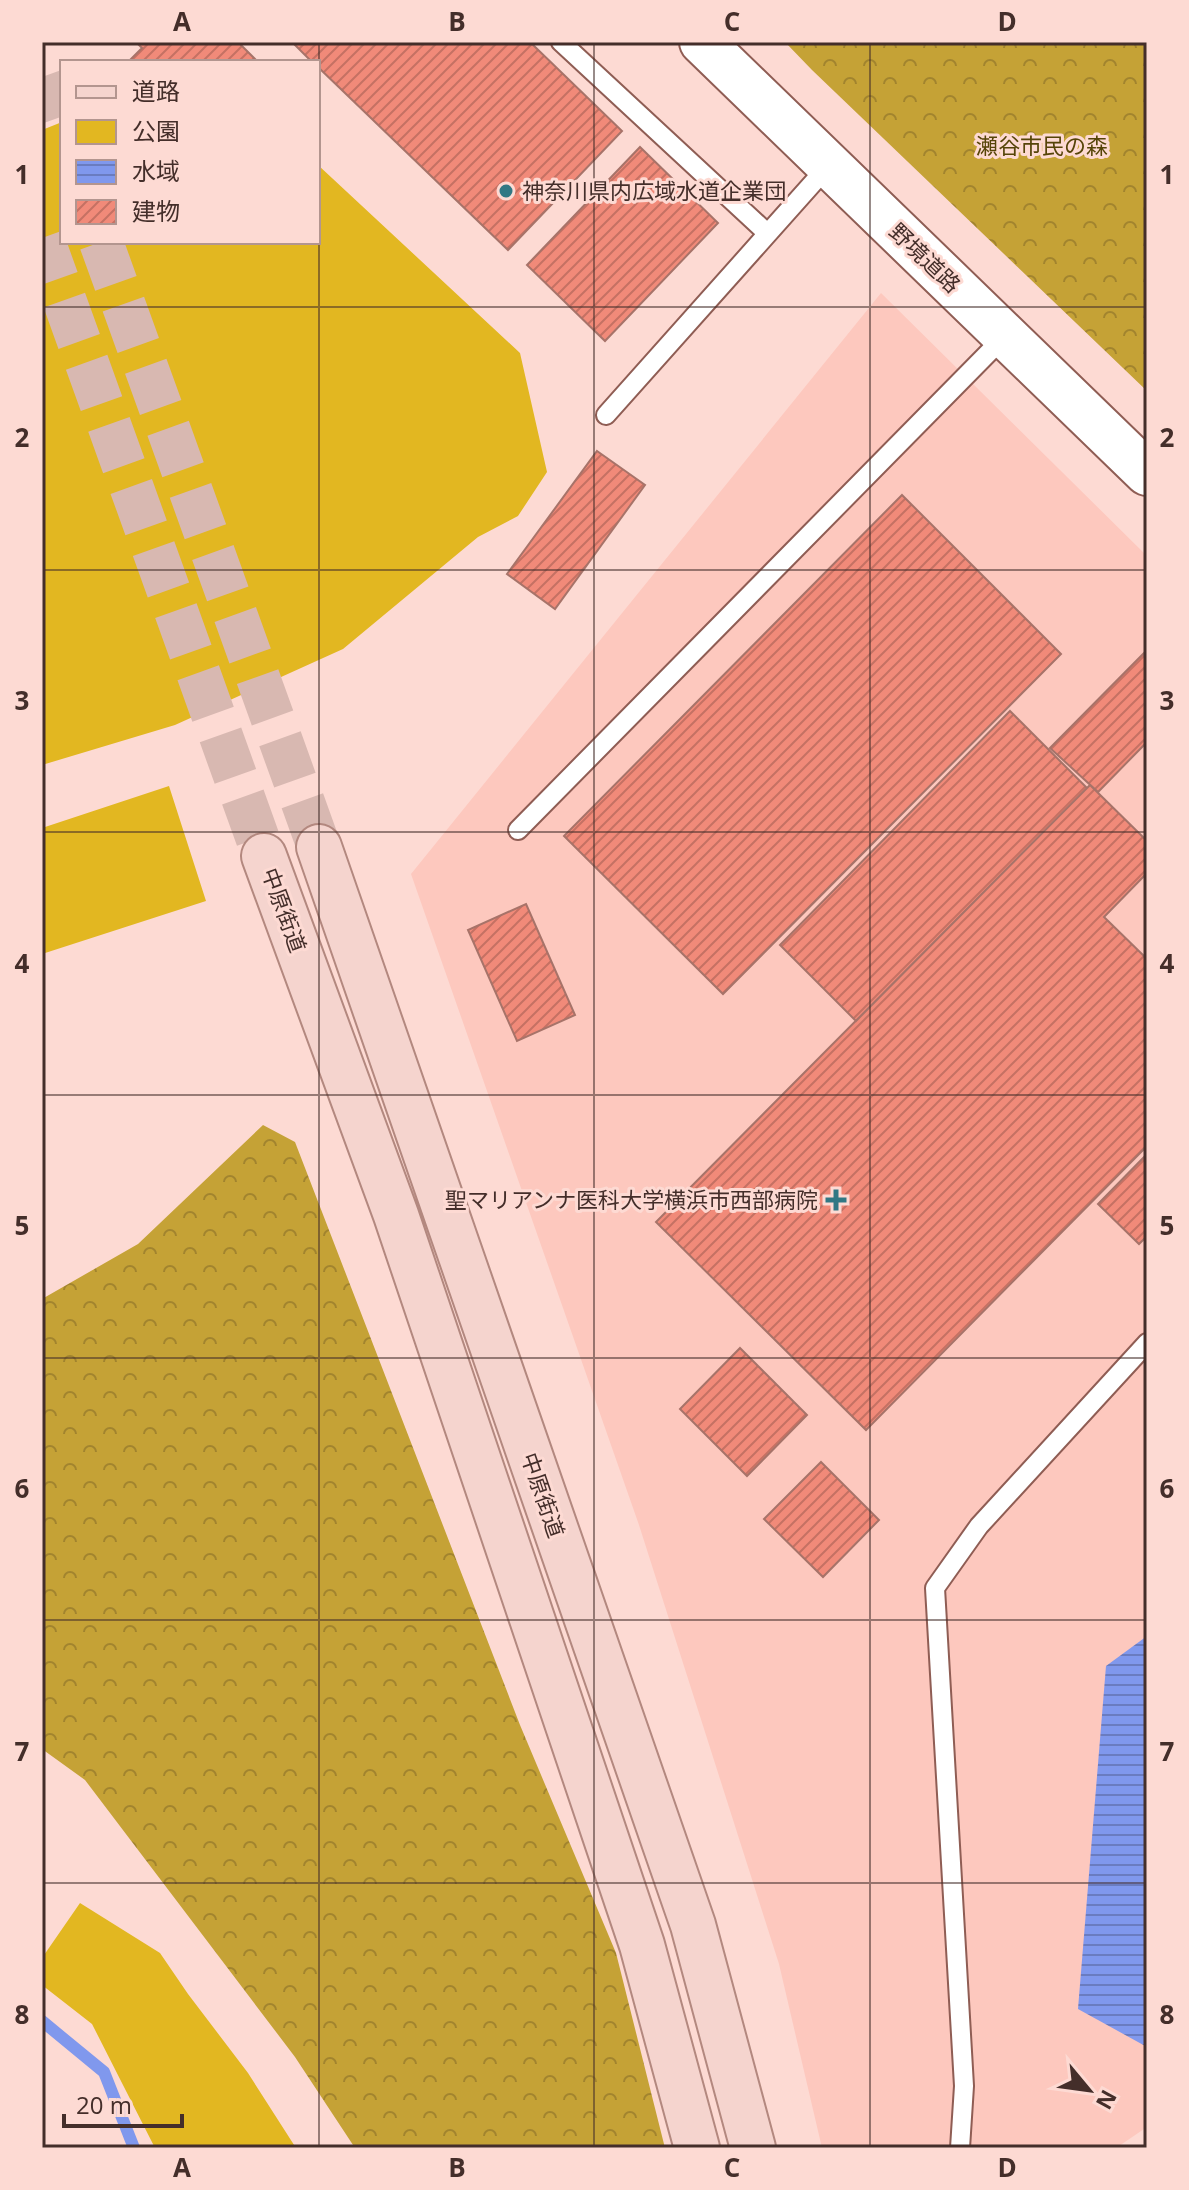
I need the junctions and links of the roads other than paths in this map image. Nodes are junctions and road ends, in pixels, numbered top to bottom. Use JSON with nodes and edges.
{"nodes":[{"id":1,"x":561,"y":42,"type":"edge"},
{"id":2,"x":702,"y":42,"type":"edge"},
{"id":3,"x":829,"y":165,"type":"junction"},
{"id":4,"x":767,"y":233,"type":"junction"},
{"id":5,"x":1005,"y":336,"type":"junction"},
{"id":6,"x":606,"y":415,"type":"dead end"},
{"id":7,"x":1147,"y":473,"type":"edge"},
{"id":8,"x":518,"y":830,"type":"dead end"},
{"id":9,"x":319,"y":847,"type":"tunnel mouth"},
{"id":10,"x":264,"y":856,"type":"tunnel mouth"},
{"id":11,"x":1143,"y":1356,"type":"edge"},
{"id":12,"x":697,"y":2148,"type":"edge"},
{"id":13,"x":753,"y":2148,"type":"edge"},
{"id":14,"x":960,"y":2148,"type":"edge"}],
"edges":[{"from":1,"to":4,"type":"lane"},
{"from":2,"to":3,"type":"street","name":"野境道路"},
{"from":3,"to":4,"type":"lane"},
{"from":3,"to":5,"type":"street","name":"野境道路"},
{"from":4,"to":6,"type":"lane"},
{"from":5,"to":7,"type":"street","name":"野境道路"},
{"from":5,"to":8,"type":"lane"},
{"from":9,"to":13,"type":"main road","name":"中原街道"},
{"from":10,"to":12,"type":"main road","name":"中原街道"},
{"from":11,"to":14,"type":"lane"}]}
